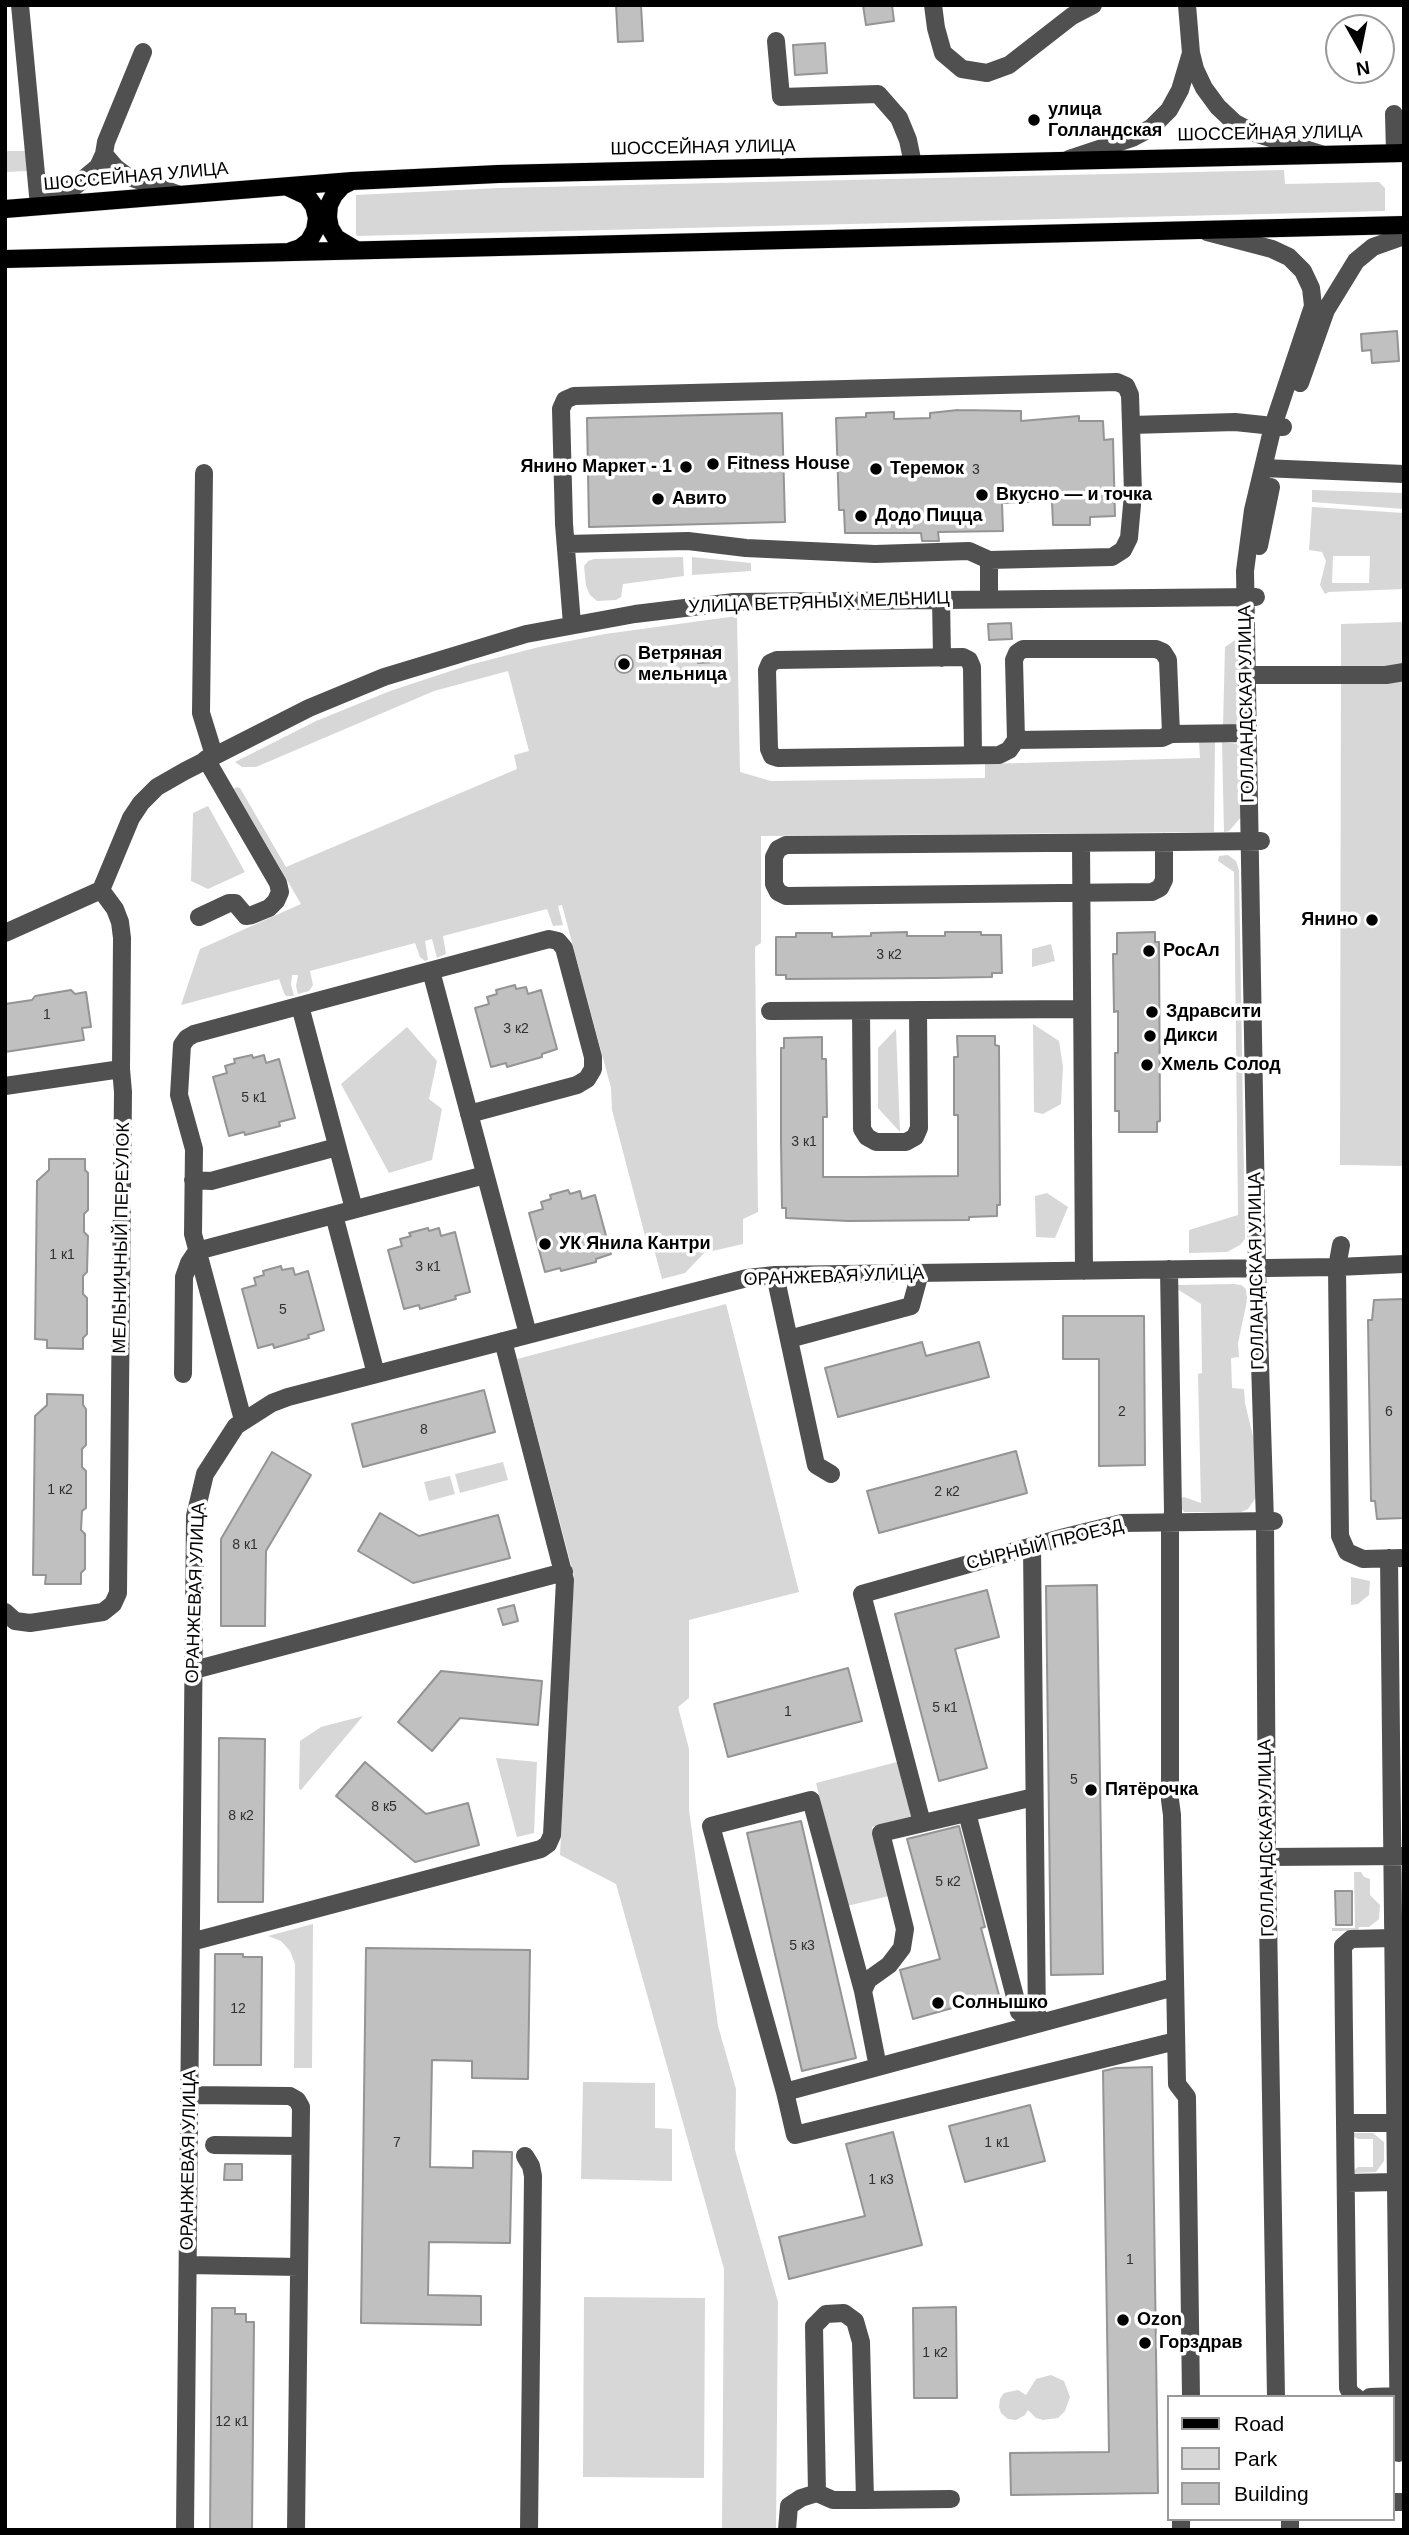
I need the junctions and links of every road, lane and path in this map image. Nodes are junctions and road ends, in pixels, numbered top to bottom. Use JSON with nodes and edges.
{"nodes":[{"id":1,"x":20,"y":5,"type":"edge"},
{"id":2,"x":1093,"y":5,"type":"edge"},
{"id":3,"x":1187,"y":5,"type":"edge"},
{"id":4,"x":933,"y":6,"type":"edge"},
{"id":5,"x":776,"y":41,"type":"dead end"},
{"id":6,"x":143,"y":52,"type":"dead end"},
{"id":7,"x":1191,"y":53,"type":"junction"},
{"id":8,"x":1394,"y":114,"type":"dead end"},
{"id":9,"x":1399,"y":153,"type":"edge"},
{"id":10,"x":104,"y":154,"type":"junction"},
{"id":11,"x":1322,"y":154,"type":"junction"},
{"id":12,"x":1064,"y":160,"type":"junction"},
{"id":13,"x":914,"y":164,"type":"junction"},
{"id":14,"x":352,"y":181,"type":"junction"},
{"id":15,"x":285,"y":186,"type":"junction"},
{"id":16,"x":177,"y":194,"type":"junction"},
{"id":17,"x":39,"y":206,"type":"junction"},
{"id":18,"x":5,"y":209,"type":"edge"},
{"id":19,"x":1404,"y":225,"type":"edge"},
{"id":20,"x":1199,"y":230,"type":"junction"},
{"id":21,"x":1404,"y":236,"type":"edge"},
{"id":22,"x":356,"y":250,"type":"junction"},
{"id":23,"x":288,"y":252,"type":"junction"},
{"id":24,"x":5,"y":259,"type":"edge"},
{"id":25,"x":1131,"y":425,"type":"junction"},
{"id":26,"x":1279,"y":426,"type":"junction"},
{"id":27,"x":1269,"y":469,"type":"junction"},
{"id":28,"x":204,"y":473,"type":"dead end"},
{"id":29,"x":1404,"y":474,"type":"edge"},
{"id":30,"x":566,"y":544,"type":"junction"},
{"id":31,"x":989,"y":560,"type":"junction"},
{"id":32,"x":1251,"y":597,"type":"junction"},
{"id":33,"x":941,"y":598,"type":"junction"},
{"id":34,"x":989,"y":598,"type":"junction"},
{"id":35,"x":572,"y":624,"type":"junction"},
{"id":36,"x":942,"y":658,"type":"junction"},
{"id":37,"x":1404,"y":672,"type":"edge"},
{"id":38,"x":1252,"y":675,"type":"junction"},
{"id":39,"x":1248,"y":733,"type":"junction"},
{"id":40,"x":1171,"y":734,"type":"junction"},
{"id":41,"x":1016,"y":740,"type":"junction"},
{"id":42,"x":973,"y":755,"type":"junction"},
{"id":43,"x":210,"y":757,"type":"junction"},
{"id":44,"x":1255,"y":841,"type":"junction"},
{"id":45,"x":1164,"y":842,"type":"junction"},
{"id":46,"x":1081,"y":843,"type":"junction"},
{"id":47,"x":101,"y":890,"type":"junction"},
{"id":48,"x":1081,"y":893,"type":"junction"},
{"id":49,"x":199,"y":917,"type":"dead end"},
{"id":50,"x":5,"y":933,"type":"edge"},
{"id":51,"x":431,"y":971,"type":"junction"},
{"id":52,"x":300,"y":1006,"type":"junction"},
{"id":53,"x":1082,"y":1009,"type":"junction"},
{"id":54,"x":918,"y":1010,"type":"junction"},
{"id":55,"x":770,"y":1011,"type":"dead end"},
{"id":56,"x":861,"y":1011,"type":"junction"},
{"id":57,"x":121,"y":1069,"type":"junction"},
{"id":58,"x":5,"y":1086,"type":"edge"},
{"id":59,"x":469,"y":1114,"type":"junction"},
{"id":60,"x":337,"y":1147,"type":"junction"},
{"id":61,"x":485,"y":1175,"type":"junction"},
{"id":62,"x":193,"y":1180,"type":"junction"},
{"id":63,"x":354,"y":1209,"type":"junction"},
{"id":64,"x":334,"y":1214,"type":"junction"},
{"id":65,"x":1342,"y":1245,"type":"dead end"},
{"id":66,"x":197,"y":1251,"type":"junction"},
{"id":67,"x":1404,"y":1264,"type":"edge"},
{"id":68,"x":1337,"y":1267,"type":"junction"},
{"id":69,"x":1262,"y":1268,"type":"junction"},
{"id":70,"x":1169,"y":1269,"type":"junction"},
{"id":71,"x":1084,"y":1271,"type":"junction"},
{"id":72,"x":920,"y":1273,"type":"junction"},
{"id":73,"x":775,"y":1275,"type":"junction"},
{"id":74,"x":528,"y":1334,"type":"junction"},
{"id":75,"x":789,"y":1339,"type":"junction"},
{"id":76,"x":503,"y":1341,"type":"junction"},
{"id":77,"x":183,"y":1374,"type":"dead end"},
{"id":78,"x":376,"y":1374,"type":"junction"},
{"id":79,"x":243,"y":1420,"type":"junction"},
{"id":80,"x":831,"y":1474,"type":"dead end"},
{"id":81,"x":1171,"y":1521,"type":"junction"},
{"id":82,"x":1269,"y":1521,"type":"junction"},
{"id":83,"x":1032,"y":1547,"type":"junction"},
{"id":84,"x":1396,"y":1558,"type":"edge"},
{"id":85,"x":564,"y":1572,"type":"junction"},
{"id":86,"x":5,"y":1612,"type":"edge"},
{"id":87,"x":194,"y":1670,"type":"junction"},
{"id":88,"x":1034,"y":1797,"type":"junction"},
{"id":89,"x":967,"y":1813,"type":"junction"},
{"id":90,"x":922,"y":1823,"type":"junction"},
{"id":91,"x":1398,"y":1856,"type":"edge"},
{"id":92,"x":1273,"y":1858,"type":"junction"},
{"id":93,"x":1394,"y":1938,"type":"junction"},
{"id":94,"x":191,"y":1942,"type":"junction"},
{"id":95,"x":1174,"y":1987,"type":"junction"},
{"id":96,"x":863,"y":1991,"type":"junction"},
{"id":97,"x":1037,"y":2016,"type":"junction"},
{"id":98,"x":1176,"y":2040,"type":"junction"},
{"id":99,"x":878,"y":2067,"type":"junction"},
{"id":100,"x":785,"y":2092,"type":"junction"},
{"id":101,"x":190,"y":2095,"type":"junction"},
{"id":102,"x":1345,"y":2123,"type":"junction"},
{"id":103,"x":1395,"y":2123,"type":"junction"},
{"id":104,"x":214,"y":2145,"type":"dead end"},
{"id":105,"x":300,"y":2146,"type":"junction"},
{"id":106,"x":525,"y":2156,"type":"dead end"},
{"id":107,"x":1396,"y":2182,"type":"junction"},
{"id":108,"x":1346,"y":2183,"type":"junction"},
{"id":109,"x":188,"y":2266,"type":"junction"},
{"id":110,"x":299,"y":2267,"type":"junction"},
{"id":111,"x":1191,"y":2395,"type":"edge"},
{"id":112,"x":1276,"y":2395,"type":"edge"},
{"id":113,"x":1288,"y":2395,"type":"edge"},
{"id":114,"x":1353,"y":2395,"type":"edge"},
{"id":115,"x":1395,"y":2396,"type":"edge"},
{"id":116,"x":1398,"y":2396,"type":"junction"},
{"id":117,"x":1399,"y":2456,"type":"edge"},
{"id":118,"x":817,"y":2493,"type":"junction"},
{"id":119,"x":951,"y":2499,"type":"dead end"},
{"id":120,"x":865,"y":2500,"type":"junction"},
{"id":121,"x":185,"y":2530,"type":"edge"},
{"id":122,"x":296,"y":2530,"type":"edge"},
{"id":123,"x":529,"y":2530,"type":"edge"},
{"id":124,"x":787,"y":2530,"type":"edge"}],
"edges":[{"from":1,"to":17,"type":"street"},
{"from":2,"to":4,"type":"street"},
{"from":3,"to":7,"type":"street"},
{"from":5,"to":13,"type":"street"},
{"from":6,"to":10,"type":"street"},
{"from":7,"to":11,"type":"street"},
{"from":7,"to":12,"type":"street"},
{"from":8,"to":9,"type":"street"},
{"from":9,"to":11,"type":"main road","name":"ШОССЕЙНАЯ УЛИЦА"},
{"from":10,"to":16,"type":"street"},
{"from":10,"to":17,"type":"street"},
{"from":11,"to":12,"type":"main road","name":"ШОССЕЙНАЯ УЛИЦА"},
{"from":12,"to":13,"type":"main road","name":"ШОССЕЙНАЯ УЛИЦА"},
{"from":13,"to":14,"type":"main road","name":"ШОССЕЙНАЯ УЛИЦА"},
{"from":14,"to":15,"type":"main road","name":"ШОССЕЙНАЯ УЛИЦА"},
{"from":14,"to":22,"type":"main road"},
{"from":15,"to":16,"type":"main road","name":"ШОССЕЙНАЯ УЛИЦА"},
{"from":15,"to":23,"type":"main road"},
{"from":16,"to":17,"type":"main road","name":"ШОССЕЙНАЯ УЛИЦА"},
{"from":17,"to":18,"type":"main road","name":"ШОССЕЙНАЯ УЛИЦА"},
{"from":19,"to":20,"type":"main road"},
{"from":20,"to":22,"type":"main road"},
{"from":20,"to":26,"type":"street","name":"ГОЛЛАНДСКАЯ УЛИЦА"},
{"from":21,"to":26,"type":"street","name":"ГОЛЛАНДСКАЯ УЛИЦА"},
{"from":22,"to":23,"type":"main road"},
{"from":23,"to":24,"type":"main road"},
{"from":25,"to":26,"type":"street"},
{"from":25,"to":30,"type":"street"},
{"from":25,"to":31,"type":"street"},
{"from":26,"to":27,"type":"street","name":"ГОЛЛАНДСКАЯ УЛИЦА"},
{"from":27,"to":29,"type":"street"},
{"from":27,"to":32,"type":"street","name":"ГОЛЛАНДСКАЯ УЛИЦА"},
{"from":28,"to":43,"type":"street"},
{"from":30,"to":31,"type":"street"},
{"from":30,"to":35,"type":"street"},
{"from":31,"to":34,"type":"street"},
{"from":32,"to":34,"type":"street","name":"УЛИЦА ВЕТРЯНЫХ МЕЛЬНИЦ"},
{"from":32,"to":38,"type":"street","name":"ГОЛЛАНДСКАЯ УЛИЦА"},
{"from":33,"to":34,"type":"street","name":"УЛИЦА ВЕТРЯНЫХ МЕЛЬНИЦ"},
{"from":33,"to":35,"type":"street","name":"УЛИЦА ВЕТРЯНЫХ МЕЛЬНИЦ"},
{"from":33,"to":36,"type":"street"},
{"from":35,"to":43,"type":"street","name":"УЛИЦА ВЕТРЯНЫХ МЕЛЬНИЦ"},
{"from":36,"to":42,"type":"street"},
{"from":36,"to":42,"type":"street"},
{"from":37,"to":38,"type":"street"},
{"from":38,"to":39,"type":"street","name":"ГОЛЛАНДСКАЯ УЛИЦА"},
{"from":38,"to":44,"type":"street","name":"ГОЛЛАНДСКАЯ УЛИЦА"},
{"from":39,"to":40,"type":"street"},
{"from":39,"to":44,"type":"street","name":"ГОЛЛАНДСКАЯ УЛИЦА"},
{"from":40,"to":41,"type":"street"},
{"from":40,"to":41,"type":"street"},
{"from":41,"to":42,"type":"street"},
{"from":43,"to":47,"type":"street","name":"УЛИЦА ВЕТРЯНЫХ МЕЛЬНИЦ"},
{"from":43,"to":49,"type":"street"},
{"from":44,"to":45,"type":"street"},
{"from":44,"to":69,"type":"street","name":"ГОЛЛАНДСКАЯ УЛИЦА"},
{"from":45,"to":46,"type":"street"},
{"from":45,"to":48,"type":"street"},
{"from":46,"to":48,"type":"street"},
{"from":46,"to":48,"type":"street"},
{"from":47,"to":50,"type":"street"},
{"from":47,"to":57,"type":"street","name":"МЕЛЬНИЧНЫЙ ПЕРЕУЛОК"},
{"from":48,"to":53,"type":"street"},
{"from":51,"to":52,"type":"street"},
{"from":51,"to":59,"type":"street"},
{"from":51,"to":59,"type":"street"},
{"from":52,"to":60,"type":"street"},
{"from":52,"to":62,"type":"street"},
{"from":53,"to":54,"type":"street"},
{"from":53,"to":71,"type":"street"},
{"from":54,"to":56,"type":"street"},
{"from":54,"to":56,"type":"street"},
{"from":55,"to":56,"type":"street"},
{"from":57,"to":58,"type":"street"},
{"from":57,"to":86,"type":"street","name":"МЕЛЬНИЧНЫЙ ПЕРЕУЛОК"},
{"from":59,"to":61,"type":"street"},
{"from":60,"to":62,"type":"street"},
{"from":60,"to":63,"type":"street"},
{"from":61,"to":63,"type":"street"},
{"from":61,"to":74,"type":"street"},
{"from":62,"to":66,"type":"street"},
{"from":63,"to":64,"type":"street"},
{"from":64,"to":66,"type":"street"},
{"from":64,"to":78,"type":"street"},
{"from":65,"to":68,"type":"street"},
{"from":66,"to":77,"type":"street"},
{"from":66,"to":79,"type":"street"},
{"from":67,"to":68,"type":"street","name":"ОРАНЖЕВАЯ УЛИЦА"},
{"from":68,"to":69,"type":"street","name":"ОРАНЖЕВАЯ УЛИЦА"},
{"from":68,"to":84,"type":"street"},
{"from":69,"to":70,"type":"street","name":"ОРАНЖЕВАЯ УЛИЦА"},
{"from":69,"to":82,"type":"street","name":"ГОЛЛАНДСКАЯ УЛИЦА"},
{"from":70,"to":71,"type":"street","name":"ОРАНЖЕВАЯ УЛИЦА"},
{"from":70,"to":81,"type":"street"},
{"from":71,"to":72,"type":"street","name":"ОРАНЖЕВАЯ УЛИЦА"},
{"from":72,"to":73,"type":"street","name":"ОРАНЖЕВАЯ УЛИЦА"},
{"from":72,"to":75,"type":"street"},
{"from":73,"to":74,"type":"street","name":"ОРАНЖЕВАЯ УЛИЦА"},
{"from":73,"to":75,"type":"street"},
{"from":74,"to":76,"type":"street","name":"ОРАНЖЕВАЯ УЛИЦА"},
{"from":75,"to":80,"type":"street"},
{"from":76,"to":78,"type":"street","name":"ОРАНЖЕВАЯ УЛИЦА"},
{"from":76,"to":85,"type":"street"},
{"from":78,"to":79,"type":"street","name":"ОРАНЖЕВАЯ УЛИЦА"},
{"from":79,"to":87,"type":"street","name":"ОРАНЖЕВАЯ УЛИЦА"},
{"from":81,"to":82,"type":"street","name":"СЫРНЫЙ ПРОЕЗД"},
{"from":81,"to":83,"type":"street","name":"СЫРНЫЙ ПРОЕЗД"},
{"from":81,"to":95,"type":"street"},
{"from":82,"to":92,"type":"street","name":"ГОЛЛАНДСКАЯ УЛИЦА"},
{"from":83,"to":88,"type":"street"},
{"from":83,"to":90,"type":"street","name":"СЫРНЫЙ ПРОЕЗД"},
{"from":84,"to":91,"type":"street"},
{"from":85,"to":87,"type":"street"},
{"from":85,"to":94,"type":"street"},
{"from":87,"to":94,"type":"street","name":"ОРАНЖЕВАЯ УЛИЦА"},
{"from":88,"to":89,"type":"street"},
{"from":88,"to":97,"type":"street"},
{"from":89,"to":90,"type":"street"},
{"from":89,"to":97,"type":"street"},
{"from":90,"to":96,"type":"street"},
{"from":91,"to":92,"type":"street"},
{"from":91,"to":93,"type":"street"},
{"from":92,"to":112,"type":"street","name":"ГОЛЛАНДСКАЯ УЛИЦА"},
{"from":92,"to":113,"type":"street","name":"ГОЛЛАНДСКАЯ УЛИЦА"},
{"from":93,"to":102,"type":"street"},
{"from":93,"to":103,"type":"street"},
{"from":94,"to":101,"type":"street","name":"ОРАНЖЕВАЯ УЛИЦА"},
{"from":95,"to":97,"type":"street"},
{"from":95,"to":98,"type":"street"},
{"from":96,"to":99,"type":"street"},
{"from":96,"to":100,"type":"street"},
{"from":97,"to":99,"type":"street"},
{"from":98,"to":100,"type":"street"},
{"from":98,"to":111,"type":"street"},
{"from":99,"to":100,"type":"street"},
{"from":101,"to":105,"type":"street"},
{"from":101,"to":109,"type":"street","name":"ОРАНЖЕВАЯ УЛИЦА"},
{"from":102,"to":103,"type":"street"},
{"from":102,"to":108,"type":"street"},
{"from":103,"to":107,"type":"street"},
{"from":104,"to":105,"type":"street"},
{"from":105,"to":110,"type":"street"},
{"from":106,"to":123,"type":"street"},
{"from":107,"to":108,"type":"street"},
{"from":107,"to":116,"type":"street"},
{"from":108,"to":114,"type":"street"},
{"from":109,"to":110,"type":"street"},
{"from":109,"to":121,"type":"street","name":"ОРАНЖЕВАЯ УЛИЦА"},
{"from":110,"to":122,"type":"street"},
{"from":115,"to":116,"type":"street"},
{"from":116,"to":117,"type":"street"},
{"from":118,"to":120,"type":"street"},
{"from":118,"to":120,"type":"street"},
{"from":118,"to":124,"type":"street"},
{"from":119,"to":120,"type":"street"}]}
